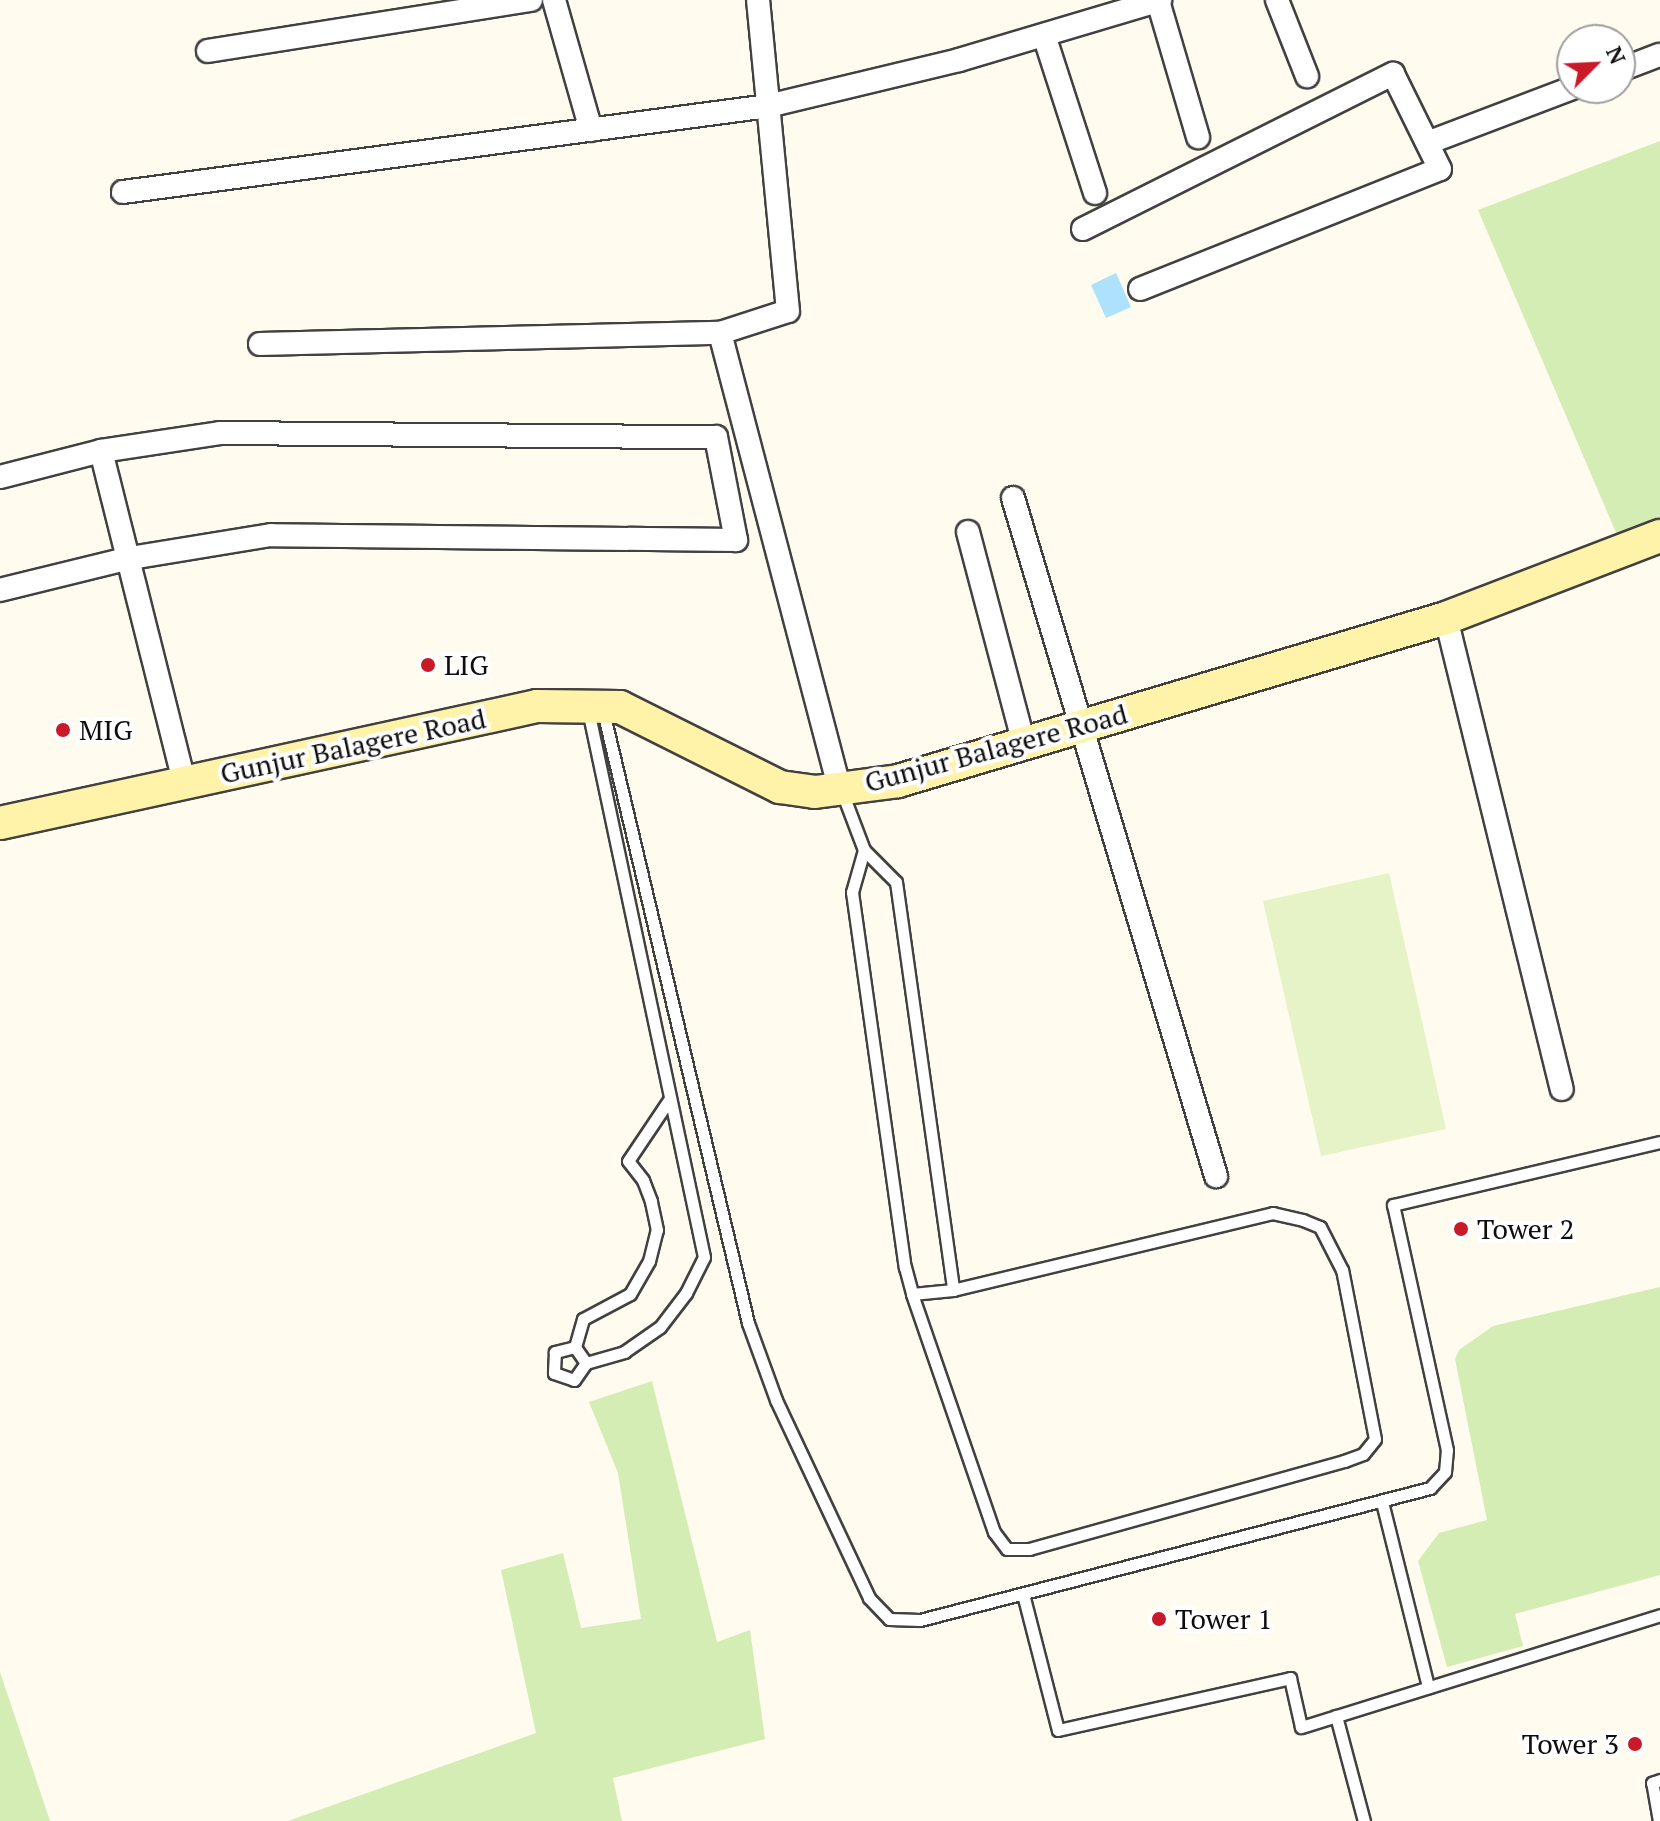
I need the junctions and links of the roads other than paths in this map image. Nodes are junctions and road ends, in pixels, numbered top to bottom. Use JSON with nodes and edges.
{"nodes":[{"id":1,"x":531,"y":0,"type":"edge"},
{"id":2,"x":554,"y":0,"type":"edge"},
{"id":3,"x":758,"y":0,"type":"edge"},
{"id":4,"x":1159,"y":0,"type":"edge"},
{"id":5,"x":1277,"y":0,"type":"edge"},
{"id":6,"x":1044,"y":35,"type":"junction"},
{"id":7,"x":208,"y":51,"type":"dead end"},
{"id":8,"x":1660,"y":56,"type":"edge"},
{"id":9,"x":1636,"y":64,"type":"edge"},
{"id":10,"x":1307,"y":76,"type":"dead end"},
{"id":11,"x":1556,"y":94,"type":"edge"},
{"id":12,"x":768,"y":106,"type":"junction"},
{"id":13,"x":591,"y":130,"type":"junction"},
{"id":14,"x":1198,"y":137,"type":"dead end"},
{"id":15,"x":1430,"y":142,"type":"junction"},
{"id":16,"x":123,"y":192,"type":"dead end"},
{"id":17,"x":1095,"y":193,"type":"dead end"},
{"id":18,"x":1083,"y":229,"type":"dead end"},
{"id":19,"x":1140,"y":289,"type":"dead end"},
{"id":20,"x":720,"y":333,"type":"junction"},
{"id":21,"x":260,"y":344,"type":"dead end"},
{"id":22,"x":101,"y":451,"type":"junction"},
{"id":23,"x":0,"y":477,"type":"edge"},
{"id":24,"x":1013,"y":498,"type":"dead end"},
{"id":25,"x":968,"y":532,"type":"dead end"},
{"id":26,"x":1660,"y":536,"type":"edge"},
{"id":27,"x":130,"y":558,"type":"junction"},
{"id":28,"x":0,"y":590,"type":"edge"},
{"id":29,"x":1446,"y":618,"type":"junction"},
{"id":30,"x":595,"y":706,"type":"junction"},
{"id":31,"x":1080,"y":727,"type":"junction"},
{"id":32,"x":1024,"y":744,"type":"junction"},
{"id":33,"x":184,"y":782,"type":"junction"},
{"id":34,"x":840,"y":789,"type":"junction"},
{"id":35,"x":0,"y":823,"type":"edge"},
{"id":36,"x":864,"y":850,"type":"junction"},
{"id":37,"x":1562,"y":1089,"type":"dead end"},
{"id":38,"x":669,"y":1100,"type":"junction"},
{"id":39,"x":1660,"y":1142,"type":"edge"},
{"id":40,"x":1216,"y":1176,"type":"dead end"},
{"id":41,"x":953,"y":1290,"type":"junction"},
{"id":42,"x":912,"y":1294,"type":"junction"},
{"id":43,"x":575,"y":1347,"type":"junction"},
{"id":44,"x":586,"y":1363,"type":"junction"},
{"id":45,"x":1382,"y":1502,"type":"junction"},
{"id":46,"x":1023,"y":1594,"type":"junction"},
{"id":47,"x":1660,"y":1615,"type":"edge"},
{"id":48,"x":1428,"y":1687,"type":"junction"},
{"id":49,"x":1336,"y":1716,"type":"junction"},
{"id":50,"x":1660,"y":1780,"type":"edge"},
{"id":51,"x":1364,"y":1821,"type":"edge"},
{"id":52,"x":1659,"y":1821,"type":"edge"}],
"edges":[{"from":1,"to":7,"type":"street"},
{"from":2,"to":13,"type":"street"},
{"from":3,"to":12,"type":"street"},
{"from":4,"to":6,"type":"street"},
{"from":4,"to":14,"type":"street"},
{"from":5,"to":10,"type":"street"},
{"from":6,"to":12,"type":"street"},
{"from":6,"to":17,"type":"street"},
{"from":8,"to":9,"type":"street"},
{"from":11,"to":15,"type":"street"},
{"from":12,"to":13,"type":"street"},
{"from":12,"to":20,"type":"street"},
{"from":13,"to":16,"type":"street"},
{"from":15,"to":18,"type":"street"},
{"from":15,"to":19,"type":"street"},
{"from":20,"to":21,"type":"street"},
{"from":20,"to":34,"type":"street"},
{"from":22,"to":23,"type":"street"},
{"from":22,"to":27,"type":"street"},
{"from":22,"to":27,"type":"street"},
{"from":24,"to":31,"type":"street"},
{"from":25,"to":32,"type":"street"},
{"from":26,"to":29,"type":"street","name":"Gunjur Balagere Road"},
{"from":27,"to":28,"type":"street"},
{"from":27,"to":33,"type":"street"},
{"from":29,"to":31,"type":"street","name":"Gunjur Balagere Road"},
{"from":29,"to":37,"type":"street"},
{"from":30,"to":33,"type":"street","name":"Gunjur Balagere Road"},
{"from":30,"to":34,"type":"street","name":"Gunjur Balagere Road"},
{"from":30,"to":38,"type":"lane"},
{"from":30,"to":46,"type":"lane"},
{"from":31,"to":32,"type":"street","name":"Gunjur Balagere Road"},
{"from":31,"to":40,"type":"street"},
{"from":32,"to":34,"type":"street","name":"Gunjur Balagere Road"},
{"from":33,"to":35,"type":"street","name":"Gunjur Balagere Road"},
{"from":34,"to":36,"type":"lane"},
{"from":36,"to":41,"type":"lane"},
{"from":36,"to":42,"type":"lane"},
{"from":38,"to":43,"type":"lane"},
{"from":38,"to":44,"type":"lane"},
{"from":39,"to":45,"type":"lane"},
{"from":41,"to":42,"type":"lane"},
{"from":41,"to":42,"type":"lane"},
{"from":43,"to":44,"type":"lane"},
{"from":43,"to":44,"type":"lane"},
{"from":45,"to":46,"type":"lane"},
{"from":45,"to":48,"type":"lane"},
{"from":46,"to":49,"type":"lane"},
{"from":47,"to":48,"type":"lane"},
{"from":48,"to":49,"type":"lane"},
{"from":49,"to":51,"type":"lane"},
{"from":50,"to":52,"type":"lane"}]}
